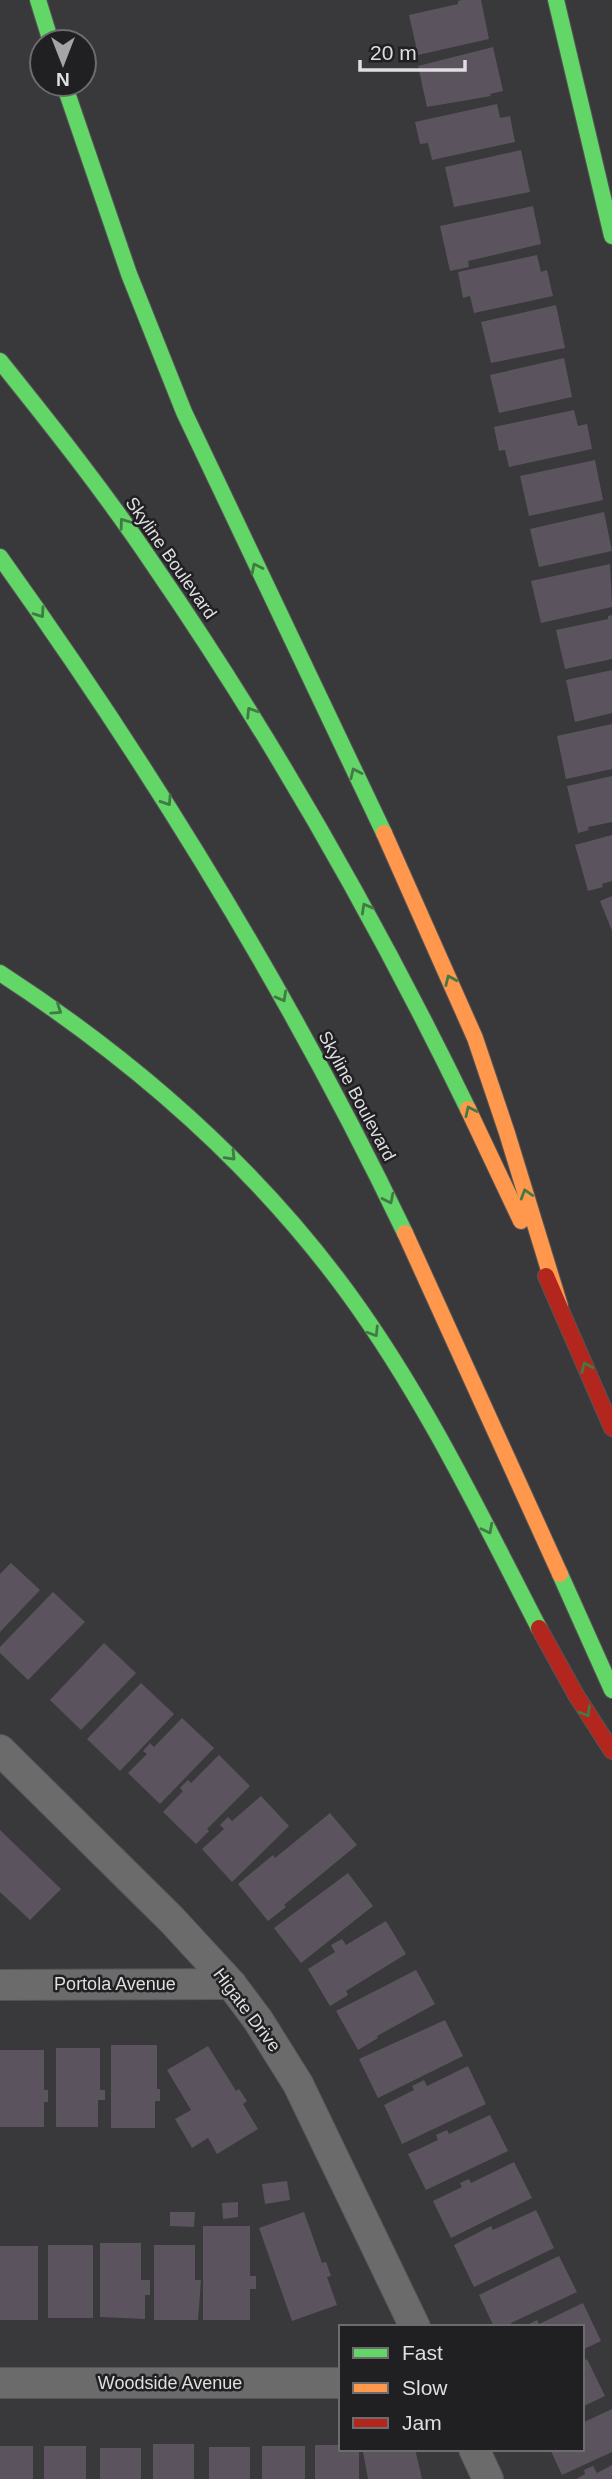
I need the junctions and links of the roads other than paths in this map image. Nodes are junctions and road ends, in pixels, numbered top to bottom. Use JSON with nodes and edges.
{"nodes":[{"id":1,"x":38,"y":0,"type":"edge"},
{"id":2,"x":556,"y":0,"type":"edge"},
{"id":3,"x":47,"y":28,"type":"edge"},
{"id":4,"x":69,"y":98,"type":"edge"},
{"id":5,"x":612,"y":236,"type":"edge"},
{"id":6,"x":0,"y":360,"type":"edge"},
{"id":7,"x":0,"y":557,"type":"edge"},
{"id":8,"x":0,"y":973,"type":"edge"},
{"id":9,"x":559,"y":1306,"type":"junction"},
{"id":10,"x":612,"y":1428,"type":"edge"},
{"id":11,"x":612,"y":1689,"type":"edge"},
{"id":12,"x":0,"y":1750,"type":"edge"},
{"id":13,"x":612,"y":1751,"type":"edge"},
{"id":14,"x":231,"y":1984,"type":"junction"},
{"id":15,"x":0,"y":1985,"type":"edge"},
{"id":16,"x":414,"y":2325,"type":"edge"},
{"id":17,"x":0,"y":2383,"type":"edge"},
{"id":18,"x":339,"y":2383,"type":"edge"},
{"id":19,"x":475,"y":2451,"type":"edge"},
{"id":20,"x":488,"y":2479,"type":"edge"}],
"edges":[{"from":1,"to":3,"type":"main road"},
{"from":2,"to":5,"type":"main road"},
{"from":9,"to":4,"type":"main road","one_way":true},
{"from":9,"to":6,"type":"main road","name":"Skyline Boulevard","one_way":true},
{"from":7,"to":11,"type":"main road","name":"Skyline Boulevard","one_way":true},
{"from":8,"to":13,"type":"main road","one_way":true},
{"from":10,"to":9,"type":"main road","name":"Skyline Boulevard","one_way":true},
{"from":12,"to":14,"type":"street","name":"Higate Drive"},
{"from":14,"to":15,"type":"street","name":"Portola Avenue"},
{"from":14,"to":16,"type":"street","name":"Higate Drive"},
{"from":17,"to":18,"type":"street","name":"Woodside Avenue"},
{"from":19,"to":20,"type":"street"}]}
